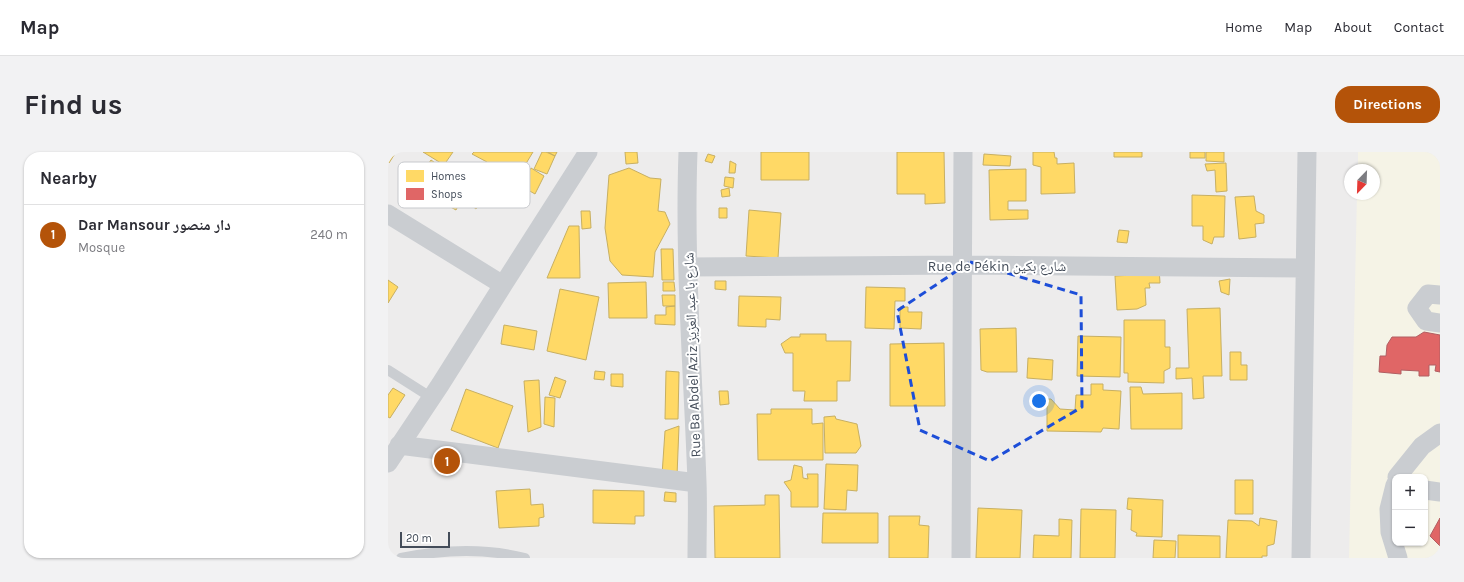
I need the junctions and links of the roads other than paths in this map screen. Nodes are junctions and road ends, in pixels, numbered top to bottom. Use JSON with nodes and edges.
{"nodes":[{"id":1,"x":588,"y":152,"type":"edge"},
{"id":2,"x":688,"y":152,"type":"edge"},
{"id":3,"x":963,"y":152,"type":"edge"},
{"id":4,"x":1307,"y":152,"type":"edge"},
{"id":5,"x":388,"y":214,"type":"edge"},
{"id":6,"x":963,"y":265,"type":"junction"},
{"id":7,"x":688,"y":267,"type":"junction"},
{"id":8,"x":1305,"y":268,"type":"junction"},
{"id":9,"x":503,"y":285,"type":"junction"},
{"id":10,"x":1440,"y":295,"type":"edge"},
{"id":11,"x":1440,"y":323,"type":"edge"},
{"id":12,"x":388,"y":370,"type":"edge"},
{"id":13,"x":432,"y":398,"type":"junction"},
{"id":14,"x":1440,"y":433,"type":"edge"},
{"id":15,"x":399,"y":445,"type":"junction"},
{"id":16,"x":388,"y":463,"type":"edge"},
{"id":17,"x":1399,"y":474,"type":"edge"},
{"id":18,"x":697,"y":484,"type":"junction"},
{"id":19,"x":1428,"y":490,"type":"edge"},
{"id":20,"x":1440,"y":492,"type":"edge"},
{"id":21,"x":1392,"y":497,"type":"edge"},
{"id":22,"x":401,"y":558,"type":"edge"},
{"id":23,"x":525,"y":558,"type":"edge"},
{"id":24,"x":697,"y":558,"type":"edge"},
{"id":25,"x":961,"y":558,"type":"edge"},
{"id":26,"x":1301,"y":558,"type":"edge"},
{"id":27,"x":1398,"y":558,"type":"edge"}],
"edges":[{"from":1,"to":9,"type":"street"},
{"from":2,"to":7,"type":"street","name":"Rue Ba Abdel Aziz شارع با عبد العزيز"},
{"from":3,"to":6,"type":"street"},
{"from":4,"to":8,"type":"street"},
{"from":5,"to":9,"type":"street"},
{"from":6,"to":7,"type":"street","name":"Rue de Pékin شارع بكين"},
{"from":6,"to":8,"type":"street","name":"Rue de Pékin شارع بكين"},
{"from":6,"to":25,"type":"street"},
{"from":7,"to":18,"type":"street","name":"Rue Ba Abdel Aziz شارع با عبد العزيز"},
{"from":8,"to":26,"type":"street"},
{"from":9,"to":13,"type":"street"},
{"from":10,"to":11,"type":"street"},
{"from":12,"to":13,"type":"lane"},
{"from":13,"to":15,"type":"street"},
{"from":14,"to":17,"type":"street"},
{"from":15,"to":16,"type":"street"},
{"from":15,"to":18,"type":"street"},
{"from":18,"to":24,"type":"street","name":"Rue Ba Abdel Aziz شارع با عبد العزيز"},
{"from":19,"to":20,"type":"street"},
{"from":21,"to":27,"type":"street"},
{"from":22,"to":23,"type":"lane"}]}
